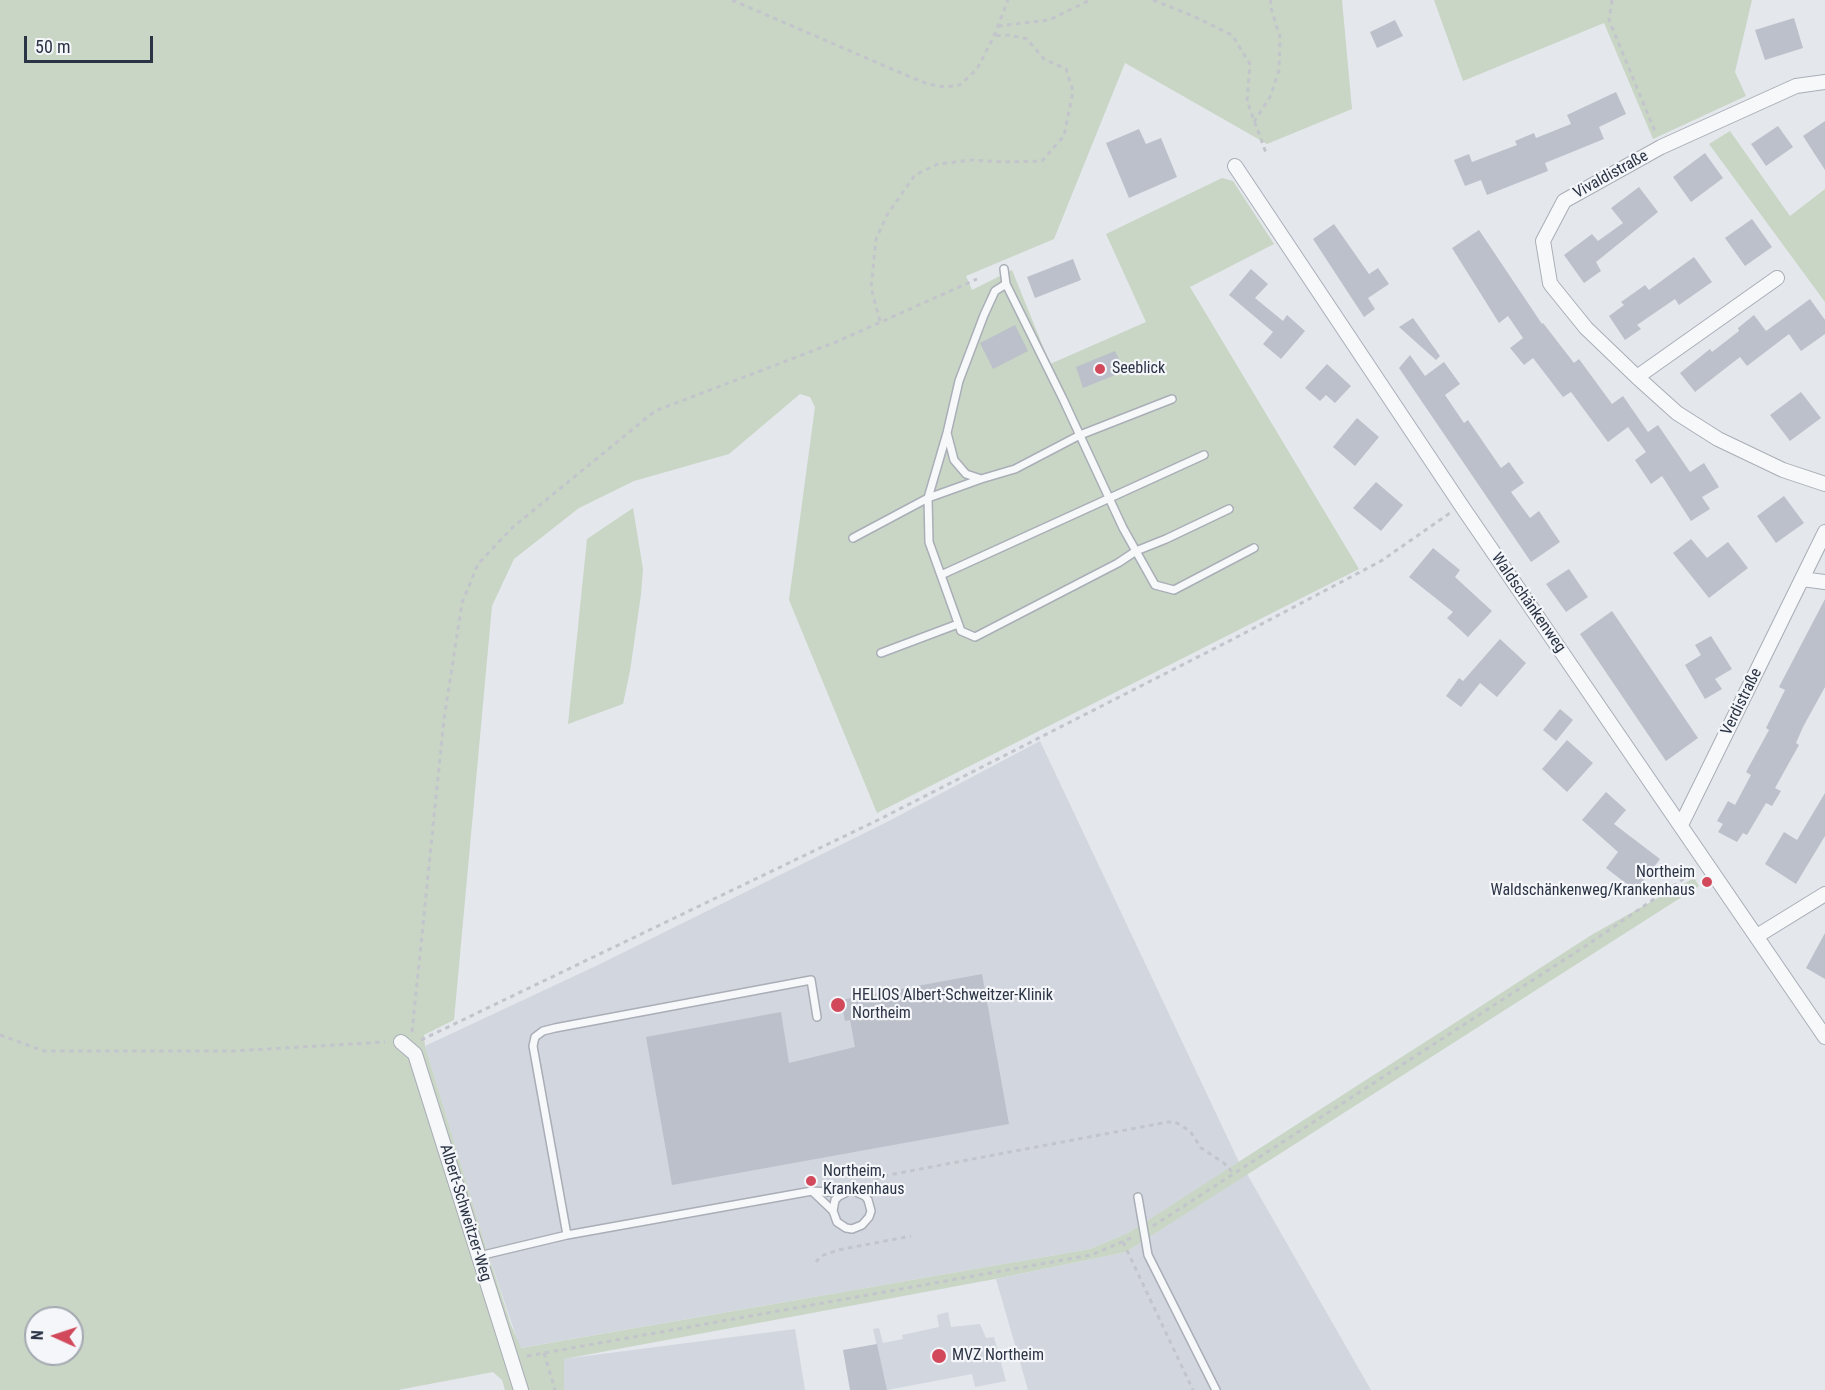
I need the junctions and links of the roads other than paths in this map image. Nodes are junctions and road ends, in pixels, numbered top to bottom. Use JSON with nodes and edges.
{"nodes":[{"id":1,"x":1825,"y":82,"type":"edge"},
{"id":2,"x":1235,"y":166,"type":"dead end"},
{"id":3,"x":1004,"y":269,"type":"dead end"},
{"id":4,"x":1777,"y":278,"type":"dead end"},
{"id":5,"x":1006,"y":284,"type":"junction"},
{"id":6,"x":1636,"y":377,"type":"junction"},
{"id":7,"x":1172,"y":399,"type":"dead end"},
{"id":8,"x":947,"y":433,"type":"junction"},
{"id":9,"x":1080,"y":435,"type":"junction"},
{"id":10,"x":1204,"y":455,"type":"dead end"},
{"id":11,"x":981,"y":479,"type":"junction"},
{"id":12,"x":1825,"y":484,"type":"edge"},
{"id":13,"x":928,"y":498,"type":"junction"},
{"id":14,"x":1110,"y":499,"type":"junction"},
{"id":15,"x":1229,"y":509,"type":"dead end"},
{"id":16,"x":1825,"y":532,"type":"edge"},
{"id":17,"x":853,"y":538,"type":"dead end"},
{"id":18,"x":1254,"y":548,"type":"dead end"},
{"id":19,"x":1136,"y":551,"type":"junction"},
{"id":20,"x":940,"y":575,"type":"junction"},
{"id":21,"x":1802,"y":579,"type":"junction"},
{"id":22,"x":1825,"y":582,"type":"edge"},
{"id":23,"x":958,"y":624,"type":"junction"},
{"id":24,"x":880,"y":653,"type":"dead end"},
{"id":25,"x":1681,"y":825,"type":"junction"},
{"id":26,"x":1825,"y":894,"type":"edge"},
{"id":27,"x":1757,"y":936,"type":"junction"},
{"id":28,"x":817,"y":1017,"type":"dead end"},
{"id":29,"x":1825,"y":1037,"type":"edge"},
{"id":30,"x":406,"y":1041,"type":"road end"},
{"id":31,"x":812,"y":1191,"type":"junction"},
{"id":32,"x":844,"y":1193,"type":"junction"},
{"id":33,"x":1138,"y":1197,"type":"dead end"},
{"id":34,"x":833,"y":1211,"type":"junction"},
{"id":35,"x":567,"y":1235,"type":"junction"},
{"id":36,"x":479,"y":1256,"type":"junction"},
{"id":37,"x":521,"y":1390,"type":"edge"},
{"id":38,"x":1216,"y":1390,"type":"edge"}],
"edges":[{"from":1,"to":6,"type":"street","name":"Vivaldistraße"},
{"from":2,"to":25,"type":"street","name":"Waldschänkenweg"},
{"from":3,"to":5,"type":"lane"},
{"from":4,"to":6,"type":"street"},
{"from":5,"to":8,"type":"lane"},
{"from":5,"to":9,"type":"lane"},
{"from":6,"to":12,"type":"street","name":"Vivaldistraße"},
{"from":7,"to":9,"type":"lane"},
{"from":8,"to":11,"type":"lane"},
{"from":8,"to":13,"type":"lane"},
{"from":9,"to":11,"type":"lane"},
{"from":9,"to":14,"type":"lane"},
{"from":10,"to":14,"type":"lane"},
{"from":11,"to":13,"type":"lane"},
{"from":13,"to":17,"type":"lane"},
{"from":13,"to":20,"type":"lane"},
{"from":14,"to":19,"type":"lane"},
{"from":14,"to":20,"type":"lane"},
{"from":15,"to":19,"type":"lane"},
{"from":16,"to":21,"type":"street","name":"Verdistraße"},
{"from":18,"to":19,"type":"lane"},
{"from":19,"to":23,"type":"lane"},
{"from":20,"to":23,"type":"lane"},
{"from":21,"to":22,"type":"street"},
{"from":21,"to":25,"type":"street","name":"Verdistraße"},
{"from":23,"to":24,"type":"lane"},
{"from":25,"to":27,"type":"street","name":"Waldschänkenweg"},
{"from":26,"to":27,"type":"street"},
{"from":27,"to":29,"type":"street","name":"Waldschänkenweg"},
{"from":28,"to":35,"type":"lane"},
{"from":30,"to":36,"type":"street","name":"Albert-Schweitzer-Weg"},
{"from":31,"to":32,"type":"lane"},
{"from":31,"to":34,"type":"lane"},
{"from":31,"to":35,"type":"lane"},
{"from":32,"to":34,"type":"lane"},
{"from":32,"to":34,"type":"lane"},
{"from":33,"to":38,"type":"lane"},
{"from":35,"to":36,"type":"lane"},
{"from":36,"to":37,"type":"street","name":"Albert-Schweitzer-Weg"}]}
